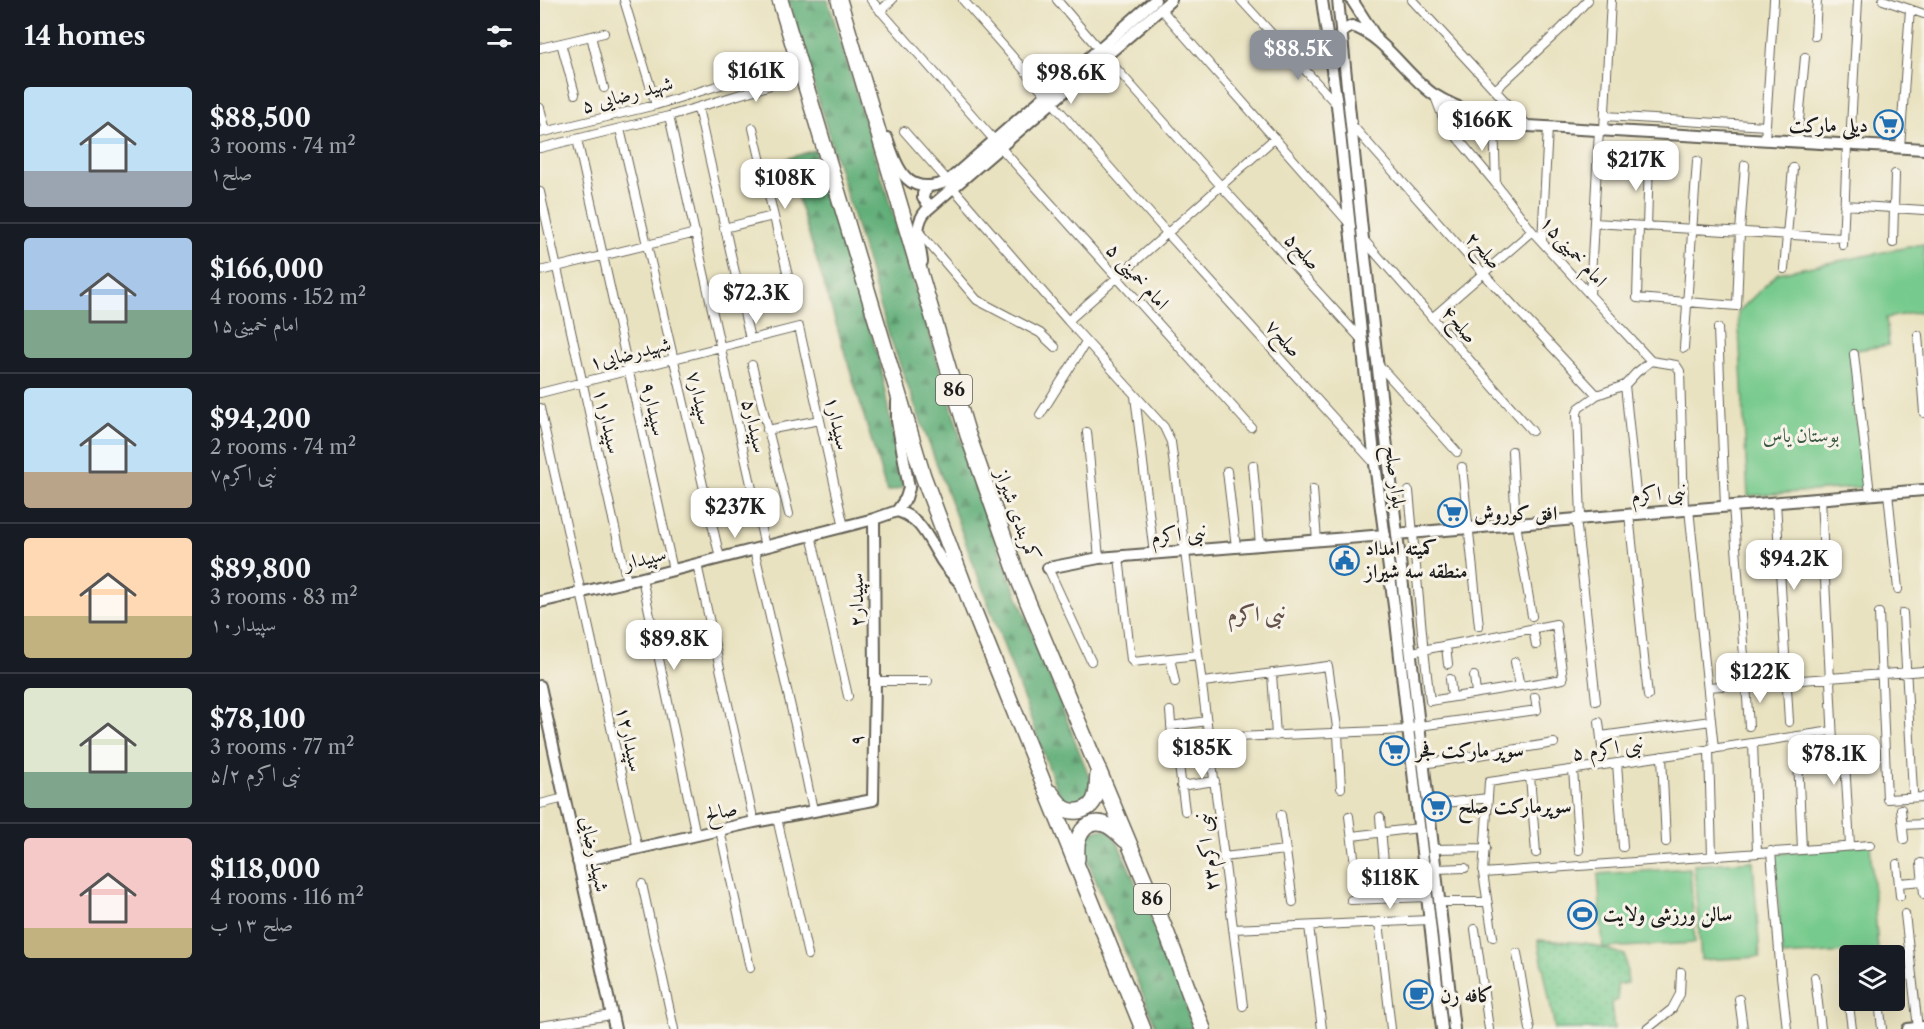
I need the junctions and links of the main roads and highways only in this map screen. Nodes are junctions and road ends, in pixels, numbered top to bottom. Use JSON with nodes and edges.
{"nodes":[{"id":1,"x":780,"y":0,"type":"edge"},
{"id":2,"x":839,"y":0,"type":"edge"},
{"id":3,"x":1098,"y":770,"type":"junction"},
{"id":4,"x":1043,"y":781,"type":"junction"},
{"id":5,"x":1129,"y":844,"type":"junction"},
{"id":6,"x":1078,"y":867,"type":"junction"},
{"id":7,"x":1143,"y":1029,"type":"edge"},
{"id":8,"x":1203,"y":1029,"type":"edge"}],
"edges":[{"from":1,"to":4,"type":"highway"},
{"from":2,"to":3,"type":"highway","name":"کمربندی شیراز","number":"86"},
{"from":3,"to":4,"type":"highway"},
{"from":3,"to":5,"type":"highway","name":"کمربندی شیراز","number":"86"},
{"from":4,"to":6,"type":"highway"},
{"from":5,"to":6,"type":"highway"},
{"from":5,"to":8,"type":"highway","name":"کمربندی شیراز","number":"86"},
{"from":6,"to":7,"type":"highway"}]}
